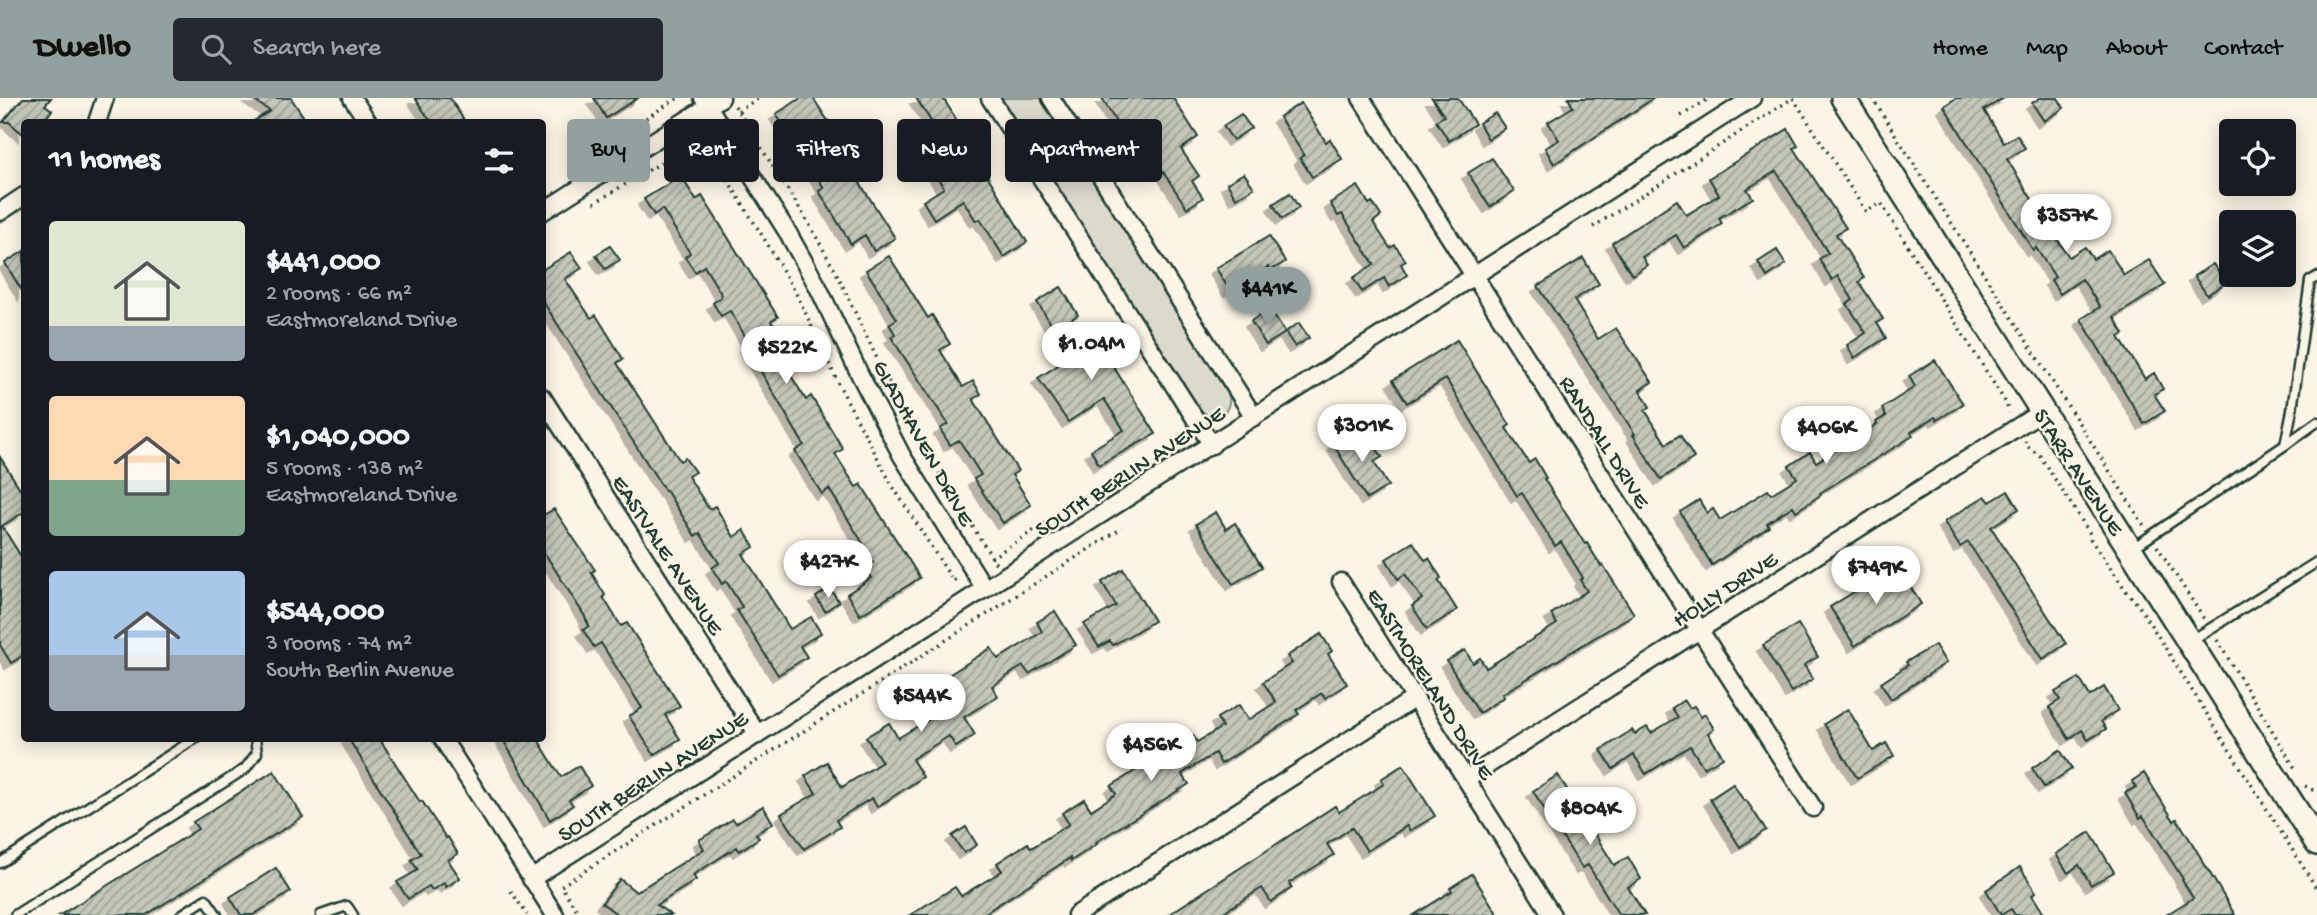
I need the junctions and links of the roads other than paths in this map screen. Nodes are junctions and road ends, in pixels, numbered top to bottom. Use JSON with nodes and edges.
{"nodes":[{"id":1,"x":104,"y":98,"type":"edge"},
{"id":2,"x":352,"y":98,"type":"edge"},
{"id":3,"x":990,"y":98,"type":"edge"},
{"id":4,"x":1051,"y":98,"type":"edge"},
{"id":5,"x":1361,"y":98,"type":"edge"},
{"id":6,"x":1752,"y":98,"type":"edge"},
{"id":7,"x":1843,"y":98,"type":"edge"},
{"id":8,"x":711,"y":101,"type":"edge"},
{"id":9,"x":98,"y":119,"type":"edge"},
{"id":10,"x":366,"y":119,"type":"edge"},
{"id":11,"x":21,"y":198,"type":"edge"},
{"id":12,"x":546,"y":209,"type":"edge"},
{"id":13,"x":0,"y":212,"type":"edge"},
{"id":14,"x":1474,"y":276,"type":"junction"},
{"id":15,"x":2317,"y":277,"type":"edge"},
{"id":16,"x":546,"y":403,"type":"edge"},
{"id":17,"x":2041,"y":412,"type":"junction"},
{"id":18,"x":1254,"y":417,"type":"junction"},
{"id":19,"x":2317,"y":422,"type":"edge"},
{"id":20,"x":1212,"y":445,"type":"junction"},
{"id":21,"x":2285,"y":445,"type":"junction"},
{"id":22,"x":2130,"y":549,"type":"junction"},
{"id":23,"x":2317,"y":562,"type":"edge"},
{"id":24,"x":1341,"y":582,"type":"dead end"},
{"id":25,"x":985,"y":589,"type":"junction"},
{"id":26,"x":1699,"y":630,"type":"junction"},
{"id":27,"x":2189,"y":642,"type":"junction"},
{"id":28,"x":1415,"y":698,"type":"junction"},
{"id":29,"x":758,"y":734,"type":"junction"},
{"id":30,"x":190,"y":742,"type":"edge"},
{"id":31,"x":256,"y":742,"type":"edge"},
{"id":32,"x":445,"y":742,"type":"edge"},
{"id":33,"x":1466,"y":779,"type":"junction"},
{"id":34,"x":1813,"y":808,"type":"dead end"},
{"id":35,"x":2310,"y":818,"type":"edge"},
{"id":36,"x":2317,"y":843,"type":"edge"},
{"id":37,"x":0,"y":863,"type":"edge"},
{"id":38,"x":531,"y":879,"type":"junction"},
{"id":39,"x":194,"y":911,"type":"edge"},
{"id":40,"x":15,"y":915,"type":"edge"},
{"id":41,"x":181,"y":915,"type":"edge"},
{"id":42,"x":216,"y":915,"type":"edge"},
{"id":43,"x":321,"y":915,"type":"edge"},
{"id":44,"x":353,"y":915,"type":"edge"},
{"id":45,"x":555,"y":915,"type":"edge"},
{"id":46,"x":1076,"y":915,"type":"edge"},
{"id":47,"x":1552,"y":915,"type":"edge"}],
"edges":[{"from":1,"to":9,"type":"street"},
{"from":2,"to":10,"type":"street"},
{"from":3,"to":20,"type":"street"},
{"from":4,"to":18,"type":"street"},
{"from":5,"to":14,"type":"street","name":"RANDALL DRIVE"},
{"from":6,"to":14,"type":"street","name":"SOUTH BERLIN AVENUE"},
{"from":7,"to":17,"type":"street","name":"STARR AVENUE"},
{"from":8,"to":12,"type":"street"},
{"from":8,"to":25,"type":"street","name":"GLADHAVEN DRIVE"},
{"from":11,"to":13,"type":"street"},
{"from":14,"to":18,"type":"street","name":"SOUTH BERLIN AVENUE"},
{"from":14,"to":26,"type":"street","name":"RANDALL DRIVE"},
{"from":15,"to":21,"type":"lane"},
{"from":16,"to":29,"type":"street","name":"EASTVALE AVENUE"},
{"from":17,"to":22,"type":"street","name":"STARR AVENUE"},
{"from":17,"to":26,"type":"street","name":"HOLLY DRIVE"},
{"from":18,"to":20,"type":"street","name":"SOUTH BERLIN AVENUE"},
{"from":19,"to":21,"type":"lane"},
{"from":20,"to":25,"type":"street","name":"SOUTH BERLIN AVENUE"},
{"from":21,"to":22,"type":"lane"},
{"from":22,"to":27,"type":"street","name":"STARR AVENUE"},
{"from":23,"to":27,"type":"lane"},
{"from":24,"to":28,"type":"street","name":"EASTMORELAND DRIVE"},
{"from":25,"to":29,"type":"street","name":"SOUTH BERLIN AVENUE"},
{"from":26,"to":33,"type":"street","name":"HOLLY DRIVE"},
{"from":26,"to":34,"type":"street","name":"RANDALL DRIVE"},
{"from":27,"to":35,"type":"street","name":"STARR AVENUE"},
{"from":28,"to":33,"type":"street","name":"EASTMORELAND DRIVE"},
{"from":28,"to":46,"type":"street"},
{"from":29,"to":38,"type":"street","name":"SOUTH BERLIN AVENUE"},
{"from":30,"to":37,"type":"lane"},
{"from":31,"to":40,"type":"lane"},
{"from":32,"to":38,"type":"street"},
{"from":33,"to":47,"type":"street","name":"EASTMORELAND DRIVE"},
{"from":35,"to":36,"type":"street","name":"STARR AVENUE"},
{"from":38,"to":45,"type":"street"},
{"from":39,"to":41,"type":"lane"},
{"from":39,"to":42,"type":"lane"},
{"from":43,"to":44,"type":"lane"}]}
